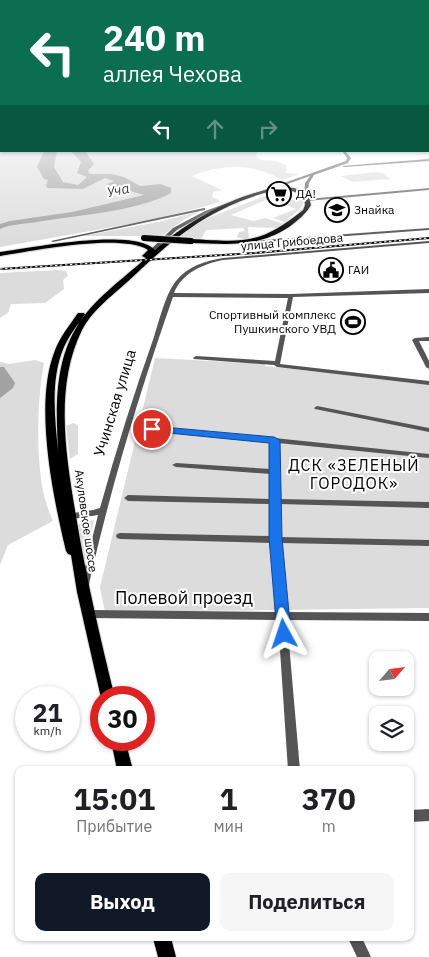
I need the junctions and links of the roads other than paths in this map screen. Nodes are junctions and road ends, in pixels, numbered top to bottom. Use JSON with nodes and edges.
{"nodes":[{"id":1,"x":344,"y":152,"type":"edge"},
{"id":2,"x":429,"y":160,"type":"edge"},
{"id":3,"x":347,"y":164,"type":"junction"},
{"id":4,"x":316,"y":173,"type":"junction"},
{"id":5,"x":274,"y":189,"type":"junction"},
{"id":6,"x":429,"y":189,"type":"edge"},
{"id":7,"x":306,"y":197,"type":"junction"},
{"id":8,"x":240,"y":198,"type":"junction"},
{"id":9,"x":429,"y":230,"type":"edge"},
{"id":10,"x":278,"y":232,"type":"junction"},
{"id":11,"x":290,"y":239,"type":"junction"},
{"id":12,"x":53,"y":241,"type":"junction"},
{"id":13,"x":251,"y":242,"type":"junction"},
{"id":14,"x":429,"y":242,"type":"edge"},
{"id":15,"x":0,"y":249,"type":"edge"},
{"id":16,"x":152,"y":250,"type":"junction"},
{"id":17,"x":0,"y":254,"type":"edge"},
{"id":18,"x":429,"y":291,"type":"edge"},
{"id":19,"x":171,"y":295,"type":"junction"},
{"id":20,"x":291,"y":296,"type":"junction"},
{"id":21,"x":429,"y":339,"type":"edge"},
{"id":22,"x":196,"y":358,"type":"dead end"},
{"id":23,"x":278,"y":364,"type":"junction"},
{"id":24,"x":429,"y":367,"type":"edge"},
{"id":25,"x":429,"y":383,"type":"edge"},
{"id":26,"x":318,"y":408,"type":"dead end"},
{"id":27,"x":152,"y":429,"type":"dead end"},
{"id":28,"x":429,"y":430,"type":"edge"},
{"id":29,"x":274,"y":440,"type":"junction"},
{"id":30,"x":429,"y":456,"type":"edge"},
{"id":31,"x":176,"y":464,"type":"dead end"},
{"id":32,"x":273,"y":472,"type":"junction"},
{"id":33,"x":128,"y":498,"type":"dead end"},
{"id":34,"x":274,"y":501,"type":"junction"},
{"id":35,"x":429,"y":505,"type":"edge"},
{"id":36,"x":102,"y":510,"type":"junction"},
{"id":37,"x":67,"y":516,"type":"junction"},
{"id":38,"x":120,"y":536,"type":"dead end"},
{"id":39,"x":276,"y":538,"type":"junction"},
{"id":40,"x":429,"y":543,"type":"edge"},
{"id":41,"x":83,"y":592,"type":"junction"},
{"id":42,"x":89,"y":614,"type":"junction"},
{"id":43,"x":282,"y":614,"type":"junction"},
{"id":44,"x":429,"y":616,"type":"edge"},
{"id":45,"x":105,"y":686,"type":"edge"},
{"id":46,"x":121,"y":751,"type":"edge"},
{"id":47,"x":124,"y":766,"type":"edge"},
{"id":48,"x":294,"y":766,"type":"edge"},
{"id":49,"x":429,"y":815,"type":"edge"},
{"id":50,"x":414,"y":816,"type":"edge"},
{"id":51,"x":163,"y":941,"type":"edge"},
{"id":52,"x":356,"y":941,"type":"edge"},
{"id":53,"x":166,"y":957,"type":"edge"},
{"id":54,"x":364,"y":957,"type":"edge"}],
"edges":[{"from":1,"to":3,"type":"street"},
{"from":2,"to":3,"type":"street","name":"Акуловское шоссе"},
{"from":3,"to":4,"type":"street","name":"Акуловское шоссе"},
{"from":4,"to":5,"type":"street","name":"Акуловское шоссе"},
{"from":4,"to":7,"type":"street"},
{"from":4,"to":8,"type":"street","name":"Акуловское шоссе"},
{"from":5,"to":7,"type":"main road"},
{"from":5,"to":37,"type":"main road","name":"Акуловское шоссе"},
{"from":6,"to":7,"type":"street"},
{"from":7,"to":10,"type":"main road"},
{"from":8,"to":12,"type":"street"},
{"from":8,"to":16,"type":"street","name":"Акуловское шоссе"},
{"from":9,"to":11,"type":"street"},
{"from":10,"to":11,"type":"street"},
{"from":10,"to":13,"type":"main road"},
{"from":11,"to":13,"type":"street"},
{"from":12,"to":13,"type":"main road","bridge":true},
{"from":12,"to":15,"type":"main road"},
{"from":14,"to":19,"type":"street","name":"улица Грибоедова"},
{"from":16,"to":17,"type":"main road"},
{"from":16,"to":37,"type":"main road","name":"Акуловское шоссе"},
{"from":18,"to":20,"type":"street"},
{"from":19,"to":20,"type":"street"},
{"from":19,"to":36,"type":"street","name":"Учинская улица"},
{"from":20,"to":23,"type":"street"},
{"from":21,"to":24,"type":"street"},
{"from":22,"to":23,"type":"street"},
{"from":23,"to":25,"type":"street"},
{"from":26,"to":28,"type":"street"},
{"from":27,"to":29,"type":"street"},
{"from":29,"to":30,"type":"street"},
{"from":29,"to":32,"type":"street"},
{"from":31,"to":32,"type":"street"},
{"from":32,"to":34,"type":"street"},
{"from":33,"to":34,"type":"street"},
{"from":34,"to":35,"type":"street"},
{"from":34,"to":39,"type":"street"},
{"from":36,"to":37,"type":"street"},
{"from":36,"to":41,"type":"street","name":"Учинская улица"},
{"from":37,"to":41,"type":"main road","name":"Акуловское шоссе"},
{"from":38,"to":39,"type":"street"},
{"from":39,"to":40,"type":"street"},
{"from":39,"to":43,"type":"street"},
{"from":41,"to":42,"type":"main road","name":"Учинская улица"},
{"from":42,"to":43,"type":"street","name":"Полевой проезд"},
{"from":42,"to":45,"type":"main road","name":"Учинская улица"},
{"from":43,"to":44,"type":"street","name":"Полевой проезд"},
{"from":43,"to":48,"type":"street"},
{"from":46,"to":47,"type":"main road"},
{"from":49,"to":50,"type":"street"},
{"from":51,"to":53,"type":"main road"},
{"from":52,"to":54,"type":"street"}]}
